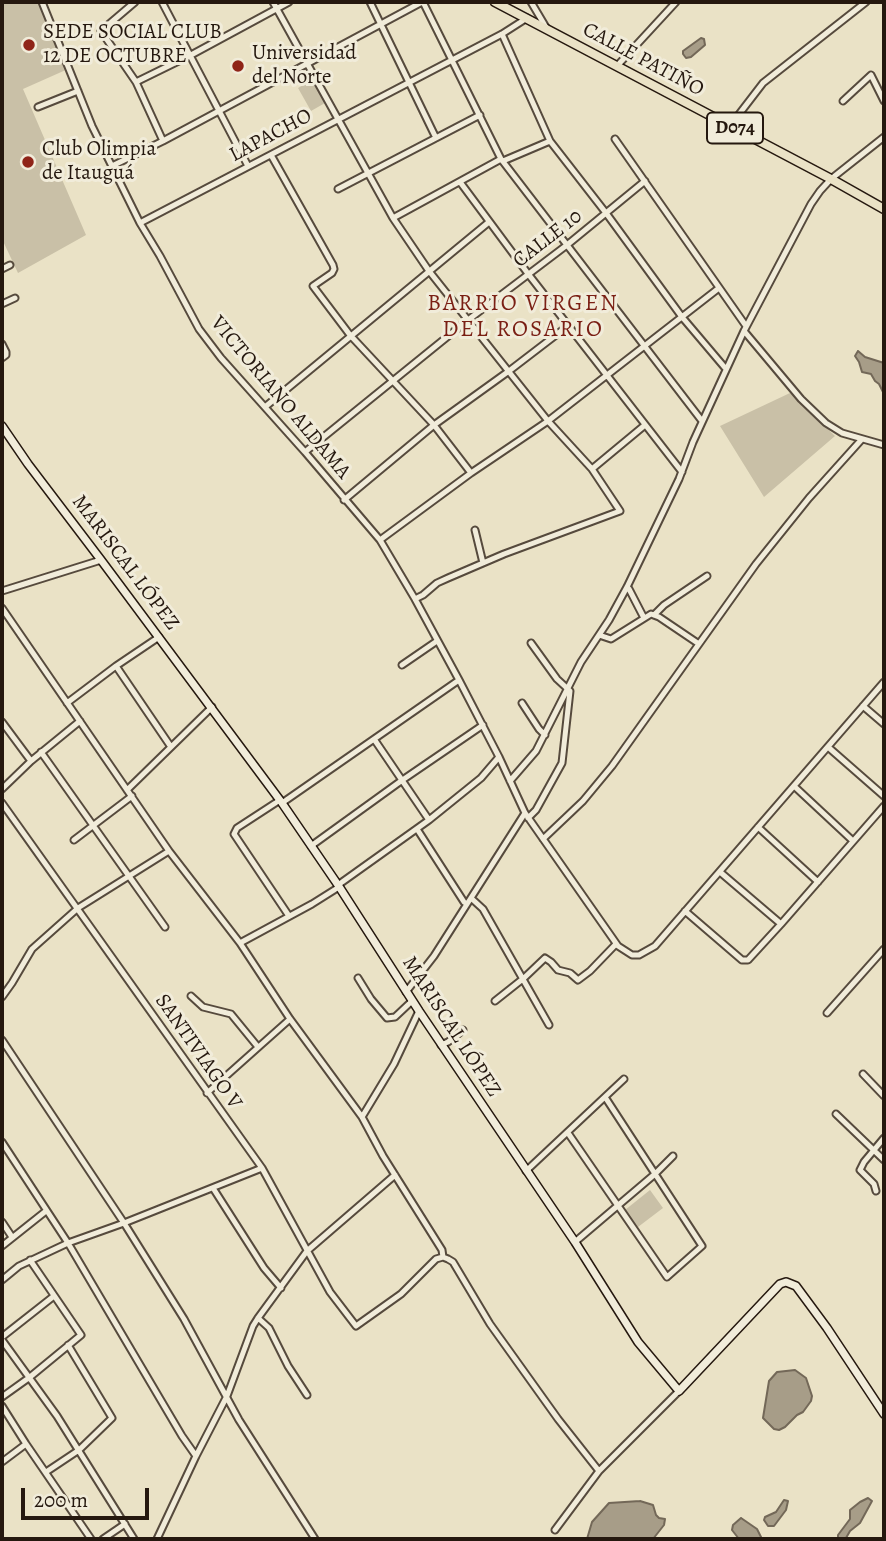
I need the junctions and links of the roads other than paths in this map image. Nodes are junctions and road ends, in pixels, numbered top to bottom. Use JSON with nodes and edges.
{"nodes":[{"id":1,"x":42,"y":2,"type":"edge"},
{"id":2,"x":135,"y":2,"type":"edge"},
{"id":3,"x":162,"y":2,"type":"edge"},
{"id":4,"x":273,"y":2,"type":"edge"},
{"id":5,"x":289,"y":2,"type":"edge"},
{"id":6,"x":370,"y":2,"type":"edge"},
{"id":7,"x":423,"y":2,"type":"edge"},
{"id":8,"x":495,"y":2,"type":"edge"},
{"id":9,"x":531,"y":2,"type":"edge"},
{"id":10,"x":676,"y":2,"type":"edge"},
{"id":11,"x":866,"y":2,"type":"edge"},
{"id":12,"x":276,"y":9,"type":"junction"},
{"id":13,"x":527,"y":18,"type":"junction"},
{"id":14,"x":380,"y":25,"type":"junction"},
{"id":15,"x":547,"y":29,"type":"junction"},
{"id":16,"x":502,"y":34,"type":"junction"},
{"id":17,"x":191,"y":55,"type":"junction"},
{"id":18,"x":452,"y":59,"type":"junction"},
{"id":19,"x":308,"y":63,"type":"junction"},
{"id":20,"x":617,"y":66,"type":"junction"},
{"id":21,"x":136,"y":82,"type":"junction"},
{"id":22,"x":408,"y":83,"type":"junction"},
{"id":23,"x":78,"y":91,"type":"junction"},
{"id":24,"x":843,"y":101,"type":"dead end"},
{"id":25,"x":884,"y":101,"type":"edge"},
{"id":26,"x":38,"y":107,"type":"dead end"},
{"id":27,"x":219,"y":110,"type":"junction"},
{"id":28,"x":480,"y":115,"type":"junction"},
{"id":29,"x":338,"y":118,"type":"junction"},
{"id":30,"x":730,"y":126,"type":"junction"},
{"id":31,"x":884,"y":137,"type":"edge"},
{"id":32,"x":436,"y":138,"type":"junction"},
{"id":33,"x":615,"y":139,"type":"dead end"},
{"id":34,"x":163,"y":141,"type":"junction"},
{"id":35,"x":550,"y":141,"type":"junction"},
{"id":36,"x":271,"y":155,"type":"junction"},
{"id":37,"x":502,"y":160,"type":"junction"},
{"id":38,"x":112,"y":166,"type":"junction"},
{"id":39,"x":248,"y":166,"type":"junction"},
{"id":40,"x":368,"y":172,"type":"junction"},
{"id":41,"x":831,"y":179,"type":"junction"},
{"id":42,"x":645,"y":181,"type":"junction"},
{"id":43,"x":460,"y":182,"type":"junction"},
{"id":44,"x":338,"y":189,"type":"dead end"},
{"id":45,"x":884,"y":209,"type":"edge"},
{"id":46,"x":606,"y":213,"type":"junction"},
{"id":47,"x":393,"y":218,"type":"junction"},
{"id":48,"x":489,"y":222,"type":"junction"},
{"id":49,"x":140,"y":223,"type":"junction"},
{"id":50,"x":567,"y":245,"type":"junction"},
{"id":51,"x":10,"y":265,"type":"dead end"},
{"id":52,"x":2,"y":269,"type":"edge"},
{"id":53,"x":429,"y":271,"type":"junction"},
{"id":54,"x":529,"y":275,"type":"junction"},
{"id":55,"x":719,"y":288,"type":"junction"},
{"id":56,"x":15,"y":298,"type":"dead end"},
{"id":57,"x":2,"y":304,"type":"edge"},
{"id":58,"x":682,"y":317,"type":"junction"},
{"id":59,"x":468,"y":320,"type":"junction"},
{"id":60,"x":569,"y":326,"type":"junction"},
{"id":61,"x":745,"y":329,"type":"junction"},
{"id":62,"x":350,"y":335,"type":"junction"},
{"id":63,"x":2,"y":344,"type":"edge"},
{"id":64,"x":644,"y":346,"type":"junction"},
{"id":65,"x":2,"y":358,"type":"edge"},
{"id":66,"x":726,"y":369,"type":"junction"},
{"id":67,"x":509,"y":371,"type":"junction"},
{"id":68,"x":606,"y":375,"type":"junction"},
{"id":69,"x":394,"y":381,"type":"junction"},
{"id":70,"x":265,"y":407,"type":"junction"},
{"id":71,"x":548,"y":421,"type":"junction"},
{"id":72,"x":702,"y":421,"type":"junction"},
{"id":73,"x":434,"y":425,"type":"junction"},
{"id":74,"x":645,"y":425,"type":"junction"},
{"id":75,"x":2,"y":426,"type":"edge"},
{"id":76,"x":862,"y":439,"type":"junction"},
{"id":77,"x":884,"y":445,"type":"edge"},
{"id":78,"x":305,"y":452,"type":"junction"},
{"id":79,"x":592,"y":469,"type":"junction"},
{"id":80,"x":682,"y":472,"type":"junction"},
{"id":81,"x":471,"y":473,"type":"junction"},
{"id":82,"x":344,"y":500,"type":"junction"},
{"id":83,"x":475,"y":530,"type":"dead end"},
{"id":84,"x":380,"y":540,"type":"junction"},
{"id":85,"x":101,"y":560,"type":"junction"},
{"id":86,"x":483,"y":563,"type":"junction"},
{"id":87,"x":707,"y":576,"type":"dead end"},
{"id":88,"x":627,"y":587,"type":"junction"},
{"id":89,"x":2,"y":592,"type":"edge"},
{"id":90,"x":415,"y":599,"type":"junction"},
{"id":91,"x":2,"y":608,"type":"edge"},
{"id":92,"x":654,"y":615,"type":"junction"},
{"id":93,"x":644,"y":618,"type":"junction"},
{"id":94,"x":599,"y":635,"type":"junction"},
{"id":95,"x":159,"y":637,"type":"junction"},
{"id":96,"x":437,"y":641,"type":"junction"},
{"id":97,"x":531,"y":643,"type":"dead end"},
{"id":98,"x":699,"y":644,"type":"junction"},
{"id":99,"x":402,"y":665,"type":"dead end"},
{"id":100,"x":116,"y":666,"type":"junction"},
{"id":101,"x":459,"y":680,"type":"junction"},
{"id":102,"x":884,"y":682,"type":"edge"},
{"id":103,"x":568,"y":689,"type":"junction"},
{"id":104,"x":67,"y":703,"type":"junction"},
{"id":105,"x":522,"y":703,"type":"dead end"},
{"id":106,"x":863,"y":706,"type":"junction"},
{"id":107,"x":212,"y":707,"type":"junction"},
{"id":108,"x":80,"y":721,"type":"junction"},
{"id":109,"x":2,"y":722,"type":"edge"},
{"id":110,"x":884,"y":724,"type":"edge"},
{"id":111,"x":483,"y":726,"type":"junction"},
{"id":112,"x":545,"y":735,"type":"junction"},
{"id":113,"x":374,"y":739,"type":"junction"},
{"id":114,"x":171,"y":747,"type":"junction"},
{"id":115,"x":828,"y":747,"type":"junction"},
{"id":116,"x":41,"y":752,"type":"junction"},
{"id":117,"x":499,"y":757,"type":"junction"},
{"id":118,"x":31,"y":761,"type":"junction"},
{"id":119,"x":401,"y":781,"type":"junction"},
{"id":120,"x":510,"y":781,"type":"junction"},
{"id":121,"x":793,"y":786,"type":"junction"},
{"id":122,"x":2,"y":789,"type":"edge"},
{"id":123,"x":127,"y":790,"type":"junction"},
{"id":124,"x":132,"y":796,"type":"junction"},
{"id":125,"x":884,"y":796,"type":"edge"},
{"id":126,"x":281,"y":801,"type":"junction"},
{"id":127,"x":2,"y":803,"type":"edge"},
{"id":128,"x":884,"y":806,"type":"edge"},
{"id":129,"x":527,"y":816,"type":"junction"},
{"id":130,"x":429,"y":820,"type":"junction"},
{"id":131,"x":93,"y":826,"type":"junction"},
{"id":132,"x":758,"y":827,"type":"junction"},
{"id":133,"x":417,"y":829,"type":"junction"},
{"id":134,"x":74,"y":839,"type":"dead end"},
{"id":135,"x":543,"y":839,"type":"junction"},
{"id":136,"x":853,"y":841,"type":"junction"},
{"id":137,"x":311,"y":846,"type":"junction"},
{"id":138,"x":169,"y":851,"type":"junction"},
{"id":139,"x":720,"y":872,"type":"junction"},
{"id":140,"x":129,"y":875,"type":"junction"},
{"id":141,"x":818,"y":882,"type":"junction"},
{"id":142,"x":338,"y":886,"type":"junction"},
{"id":143,"x":469,"y":901,"type":"junction"},
{"id":144,"x":78,"y":908,"type":"junction"},
{"id":145,"x":685,"y":911,"type":"junction"},
{"id":146,"x":289,"y":916,"type":"junction"},
{"id":147,"x":781,"y":924,"type":"junction"},
{"id":148,"x":165,"y":927,"type":"dead end"},
{"id":149,"x":240,"y":943,"type":"junction"},
{"id":150,"x":616,"y":944,"type":"junction"},
{"id":151,"x":884,"y":949,"type":"edge"},
{"id":152,"x":358,"y":978,"type":"dead end"},
{"id":153,"x":524,"y":978,"type":"junction"},
{"id":154,"x":407,"y":992,"type":"junction"},
{"id":155,"x":2,"y":996,"type":"edge"},
{"id":156,"x":191,"y":996,"type":"dead end"},
{"id":157,"x":412,"y":1001,"type":"junction"},
{"id":158,"x":495,"y":1001,"type":"dead end"},
{"id":159,"x":419,"y":1011,"type":"junction"},
{"id":160,"x":827,"y":1013,"type":"dead end"},
{"id":161,"x":290,"y":1019,"type":"junction"},
{"id":162,"x":549,"y":1025,"type":"dead end"},
{"id":163,"x":463,"y":1030,"type":"dead end"},
{"id":164,"x":2,"y":1040,"type":"edge"},
{"id":165,"x":441,"y":1045,"type":"junction"},
{"id":166,"x":258,"y":1047,"type":"junction"},
{"id":167,"x":863,"y":1074,"type":"dead end"},
{"id":168,"x":624,"y":1079,"type":"dead end"},
{"id":169,"x":207,"y":1093,"type":"junction"},
{"id":170,"x":884,"y":1096,"type":"edge"},
{"id":171,"x":605,"y":1097,"type":"junction"},
{"id":172,"x":836,"y":1114,"type":"dead end"},
{"id":173,"x":362,"y":1117,"type":"junction"},
{"id":174,"x":568,"y":1133,"type":"junction"},
{"id":175,"x":884,"y":1138,"type":"edge"},
{"id":176,"x":2,"y":1142,"type":"edge"},
{"id":177,"x":873,"y":1150,"type":"junction"},
{"id":178,"x":673,"y":1156,"type":"dead end"},
{"id":179,"x":884,"y":1160,"type":"edge"},
{"id":180,"x":262,"y":1168,"type":"junction"},
{"id":181,"x":526,"y":1171,"type":"junction"},
{"id":182,"x":655,"y":1174,"type":"junction"},
{"id":183,"x":395,"y":1175,"type":"junction"},
{"id":184,"x":213,"y":1188,"type":"junction"},
{"id":185,"x":876,"y":1191,"type":"dead end"},
{"id":186,"x":618,"y":1205,"type":"junction"},
{"id":187,"x":47,"y":1210,"type":"junction"},
{"id":188,"x":2,"y":1222,"type":"edge"},
{"id":189,"x":124,"y":1223,"type":"junction"},
{"id":190,"x":12,"y":1237,"type":"junction"},
{"id":191,"x":575,"y":1242,"type":"junction"},
{"id":192,"x":68,"y":1243,"type":"junction"},
{"id":193,"x":2,"y":1246,"type":"edge"},
{"id":194,"x":307,"y":1251,"type":"junction"},
{"id":195,"x":443,"y":1257,"type":"junction"},
{"id":196,"x":30,"y":1260,"type":"junction"},
{"id":197,"x":314,"y":1262,"type":"junction"},
{"id":198,"x":297,"y":1266,"type":"junction"},
{"id":199,"x":2,"y":1280,"type":"edge"},
{"id":200,"x":282,"y":1288,"type":"junction"},
{"id":201,"x":54,"y":1296,"type":"junction"},
{"id":202,"x":258,"y":1318,"type":"junction"},
{"id":203,"x":2,"y":1339,"type":"edge"},
{"id":204,"x":68,"y":1345,"type":"junction"},
{"id":205,"x":30,"y":1377,"type":"junction"},
{"id":206,"x":679,"y":1391,"type":"junction"},
{"id":207,"x":307,"y":1395,"type":"dead end"},
{"id":208,"x":2,"y":1396,"type":"edge"},
{"id":209,"x":227,"y":1396,"type":"junction"},
{"id":210,"x":2,"y":1406,"type":"edge"},
{"id":211,"x":884,"y":1414,"type":"edge"},
{"id":212,"x":26,"y":1444,"type":"junction"},
{"id":213,"x":79,"y":1450,"type":"junction"},
{"id":214,"x":196,"y":1456,"type":"junction"},
{"id":215,"x":2,"y":1462,"type":"edge"},
{"id":216,"x":599,"y":1471,"type":"junction"},
{"id":217,"x":46,"y":1472,"type":"junction"},
{"id":218,"x":125,"y":1524,"type":"junction"},
{"id":219,"x":555,"y":1530,"type":"dead end"},
{"id":220,"x":91,"y":1539,"type":"edge"},
{"id":221,"x":103,"y":1539,"type":"edge"},
{"id":222,"x":134,"y":1539,"type":"edge"},
{"id":223,"x":157,"y":1539,"type":"edge"},
{"id":224,"x":315,"y":1539,"type":"edge"}],
"edges":[{"from":1,"to":23,"type":"street","name":"VICTORIANO ALDAMA"},
{"from":2,"to":21,"type":"street"},
{"from":3,"to":17,"type":"street"},
{"from":4,"to":12,"type":"street"},
{"from":5,"to":12,"type":"street"},
{"from":6,"to":14,"type":"street"},
{"from":7,"to":14,"type":"street"},
{"from":7,"to":18,"type":"street"},
{"from":8,"to":13,"type":"main road","name":"CALLE PATIÑO","number":"D074"},
{"from":9,"to":15,"type":"street"},
{"from":10,"to":20,"type":"street"},
{"from":11,"to":30,"type":"street"},
{"from":12,"to":17,"type":"street"},
{"from":12,"to":19,"type":"street"},
{"from":13,"to":15,"type":"main road","name":"CALLE PATIÑO","number":"D074"},
{"from":13,"to":16,"type":"street","name":"LAPACHO"},
{"from":14,"to":19,"type":"street"},
{"from":14,"to":22,"type":"street"},
{"from":15,"to":20,"type":"main road","name":"CALLE PATIÑO","number":"D074"},
{"from":16,"to":18,"type":"street","name":"LAPACHO"},
{"from":16,"to":35,"type":"street"},
{"from":17,"to":21,"type":"street"},
{"from":17,"to":27,"type":"street"},
{"from":18,"to":22,"type":"street","name":"LAPACHO"},
{"from":18,"to":28,"type":"street"},
{"from":19,"to":27,"type":"street"},
{"from":19,"to":29,"type":"street"},
{"from":20,"to":30,"type":"main road","name":"CALLE PATIÑO","number":"D074"},
{"from":21,"to":34,"type":"street"},
{"from":22,"to":29,"type":"street","name":"LAPACHO"},
{"from":22,"to":32,"type":"street"},
{"from":23,"to":26,"type":"street"},
{"from":23,"to":38,"type":"street","name":"VICTORIANO ALDAMA"},
{"from":24,"to":25,"type":"street"},
{"from":27,"to":34,"type":"street"},
{"from":27,"to":39,"type":"street"},
{"from":28,"to":32,"type":"street"},
{"from":28,"to":37,"type":"street"},
{"from":29,"to":36,"type":"street","name":"LAPACHO"},
{"from":29,"to":40,"type":"street"},
{"from":30,"to":41,"type":"main road","name":"CALLE PATIÑO","number":"D074"},
{"from":31,"to":41,"type":"street"},
{"from":32,"to":40,"type":"street"},
{"from":33,"to":42,"type":"street"},
{"from":34,"to":38,"type":"street"},
{"from":35,"to":37,"type":"street"},
{"from":35,"to":46,"type":"street"},
{"from":36,"to":39,"type":"street","name":"LAPACHO"},
{"from":36,"to":62,"type":"street"},
{"from":37,"to":43,"type":"street"},
{"from":37,"to":50,"type":"street"},
{"from":38,"to":49,"type":"street","name":"VICTORIANO ALDAMA"},
{"from":39,"to":49,"type":"street","name":"LAPACHO"},
{"from":40,"to":44,"type":"street"},
{"from":40,"to":47,"type":"street"},
{"from":41,"to":45,"type":"main road","name":"CALLE PATIÑO","number":"D074"},
{"from":41,"to":61,"type":"street"},
{"from":42,"to":46,"type":"street","name":"CALLE 10"},
{"from":42,"to":55,"type":"street"},
{"from":43,"to":47,"type":"street"},
{"from":43,"to":48,"type":"street"},
{"from":46,"to":50,"type":"street","name":"CALLE 10"},
{"from":46,"to":58,"type":"street"},
{"from":47,"to":53,"type":"street"},
{"from":48,"to":53,"type":"street"},
{"from":48,"to":54,"type":"street"},
{"from":49,"to":70,"type":"street","name":"VICTORIANO ALDAMA"},
{"from":50,"to":54,"type":"street","name":"CALLE 10"},
{"from":50,"to":64,"type":"street"},
{"from":51,"to":52,"type":"street"},
{"from":53,"to":59,"type":"street"},
{"from":53,"to":62,"type":"street"},
{"from":54,"to":59,"type":"street","name":"CALLE 10"},
{"from":54,"to":60,"type":"street"},
{"from":55,"to":58,"type":"street"},
{"from":55,"to":61,"type":"street"},
{"from":56,"to":57,"type":"street"},
{"from":58,"to":64,"type":"street"},
{"from":58,"to":66,"type":"street"},
{"from":59,"to":67,"type":"street"},
{"from":59,"to":69,"type":"street","name":"CALLE 10"},
{"from":60,"to":67,"type":"street"},
{"from":60,"to":68,"type":"street"},
{"from":61,"to":66,"type":"street"},
{"from":61,"to":76,"type":"street"},
{"from":62,"to":69,"type":"street"},
{"from":62,"to":70,"type":"street"},
{"from":63,"to":65,"type":"street"},
{"from":64,"to":68,"type":"street"},
{"from":64,"to":72,"type":"street"},
{"from":66,"to":72,"type":"street"},
{"from":67,"to":71,"type":"street"},
{"from":67,"to":73,"type":"street"},
{"from":68,"to":71,"type":"street"},
{"from":68,"to":74,"type":"street"},
{"from":69,"to":73,"type":"street"},
{"from":69,"to":78,"type":"street","name":"CALLE 10"},
{"from":70,"to":78,"type":"street","name":"VICTORIANO ALDAMA"},
{"from":71,"to":79,"type":"street"},
{"from":71,"to":81,"type":"street"},
{"from":72,"to":80,"type":"street"},
{"from":73,"to":81,"type":"street"},
{"from":73,"to":82,"type":"street"},
{"from":74,"to":79,"type":"street"},
{"from":74,"to":80,"type":"street"},
{"from":75,"to":85,"type":"street","name":"MARISCAL LÓPEZ"},
{"from":76,"to":77,"type":"street"},
{"from":76,"to":98,"type":"street"},
{"from":78,"to":82,"type":"street","name":"VICTORIANO ALDAMA"},
{"from":79,"to":86,"type":"street"},
{"from":80,"to":88,"type":"street"},
{"from":81,"to":84,"type":"street"},
{"from":82,"to":84,"type":"street","name":"VICTORIANO ALDAMA"},
{"from":83,"to":86,"type":"street"},
{"from":84,"to":90,"type":"street","name":"VICTORIANO ALDAMA"},
{"from":85,"to":89,"type":"street"},
{"from":85,"to":95,"type":"street","name":"MARISCAL LÓPEZ"},
{"from":86,"to":90,"type":"street"},
{"from":87,"to":92,"type":"street"},
{"from":88,"to":93,"type":"street"},
{"from":88,"to":94,"type":"street"},
{"from":90,"to":96,"type":"street","name":"VICTORIANO ALDAMA"},
{"from":91,"to":104,"type":"street"},
{"from":92,"to":93,"type":"street"},
{"from":92,"to":98,"type":"street"},
{"from":93,"to":94,"type":"street"},
{"from":94,"to":103,"type":"street"},
{"from":95,"to":100,"type":"street"},
{"from":95,"to":107,"type":"street","name":"MARISCAL LÓPEZ"},
{"from":96,"to":99,"type":"street"},
{"from":96,"to":101,"type":"street","name":"VICTORIANO ALDAMA"},
{"from":97,"to":103,"type":"street"},
{"from":98,"to":135,"type":"street"},
{"from":100,"to":104,"type":"street"},
{"from":100,"to":114,"type":"street"},
{"from":101,"to":111,"type":"street","name":"VICTORIANO ALDAMA"},
{"from":101,"to":113,"type":"street"},
{"from":102,"to":106,"type":"street"},
{"from":103,"to":112,"type":"street"},
{"from":103,"to":129,"type":"street"},
{"from":104,"to":108,"type":"street"},
{"from":105,"to":112,"type":"street"},
{"from":106,"to":110,"type":"street"},
{"from":106,"to":115,"type":"street"},
{"from":107,"to":114,"type":"street"},
{"from":107,"to":126,"type":"street","name":"MARISCAL LÓPEZ"},
{"from":108,"to":116,"type":"street"},
{"from":108,"to":123,"type":"street"},
{"from":109,"to":118,"type":"street"},
{"from":111,"to":117,"type":"street","name":"VICTORIANO ALDAMA"},
{"from":111,"to":119,"type":"street"},
{"from":112,"to":120,"type":"street"},
{"from":113,"to":119,"type":"street"},
{"from":113,"to":126,"type":"street"},
{"from":114,"to":123,"type":"street"},
{"from":115,"to":121,"type":"street"},
{"from":115,"to":125,"type":"street"},
{"from":116,"to":118,"type":"street"},
{"from":116,"to":131,"type":"street"},
{"from":117,"to":120,"type":"street","name":"VICTORIANO ALDAMA"},
{"from":117,"to":130,"type":"street"},
{"from":118,"to":122,"type":"street"},
{"from":119,"to":130,"type":"street"},
{"from":119,"to":137,"type":"street"},
{"from":120,"to":129,"type":"street","name":"VICTORIANO ALDAMA"},
{"from":121,"to":132,"type":"street"},
{"from":121,"to":136,"type":"street"},
{"from":123,"to":124,"type":"street"},
{"from":124,"to":131,"type":"street"},
{"from":124,"to":138,"type":"street"},
{"from":126,"to":137,"type":"street","name":"MARISCAL LÓPEZ"},
{"from":126,"to":146,"type":"street"},
{"from":127,"to":144,"type":"street","name":"SANTIVIAGO V"},
{"from":128,"to":136,"type":"street"},
{"from":129,"to":135,"type":"street","name":"VICTORIANO ALDAMA"},
{"from":129,"to":143,"type":"street"},
{"from":130,"to":133,"type":"street"},
{"from":131,"to":134,"type":"street"},
{"from":131,"to":140,"type":"street"},
{"from":132,"to":139,"type":"street"},
{"from":132,"to":141,"type":"street"},
{"from":133,"to":142,"type":"street"},
{"from":133,"to":143,"type":"street"},
{"from":135,"to":150,"type":"street","name":"VICTORIANO ALDAMA"},
{"from":136,"to":141,"type":"street"},
{"from":137,"to":142,"type":"street","name":"MARISCAL LÓPEZ"},
{"from":138,"to":140,"type":"street"},
{"from":138,"to":149,"type":"street"},
{"from":139,"to":145,"type":"street"},
{"from":139,"to":147,"type":"street"},
{"from":140,"to":144,"type":"street"},
{"from":140,"to":148,"type":"street"},
{"from":141,"to":147,"type":"street"},
{"from":142,"to":146,"type":"street"},
{"from":142,"to":154,"type":"street","name":"MARISCAL LÓPEZ"},
{"from":143,"to":153,"type":"street"},
{"from":143,"to":154,"type":"street"},
{"from":144,"to":155,"type":"street"},
{"from":144,"to":169,"type":"street","name":"SANTIVIAGO V"},
{"from":145,"to":147,"type":"street"},
{"from":145,"to":150,"type":"street"},
{"from":146,"to":149,"type":"street"},
{"from":149,"to":161,"type":"street"},
{"from":150,"to":153,"type":"street"},
{"from":151,"to":160,"type":"street"},
{"from":152,"to":157,"type":"street"},
{"from":153,"to":158,"type":"street"},
{"from":153,"to":162,"type":"street"},
{"from":154,"to":157,"type":"street","name":"MARISCAL LÓPEZ"},
{"from":156,"to":166,"type":"street"},
{"from":157,"to":159,"type":"street","name":"MARISCAL LÓPEZ"},
{"from":159,"to":165,"type":"street","name":"MARISCAL LÓPEZ"},
{"from":159,"to":173,"type":"street"},
{"from":161,"to":166,"type":"street"},
{"from":161,"to":173,"type":"street"},
{"from":163,"to":165,"type":"street"},
{"from":164,"to":189,"type":"street"},
{"from":165,"to":181,"type":"street","name":"MARISCAL LÓPEZ"},
{"from":166,"to":169,"type":"street"},
{"from":167,"to":170,"type":"street"},
{"from":168,"to":171,"type":"street"},
{"from":169,"to":180,"type":"street","name":"SANTIVIAGO V"},
{"from":171,"to":174,"type":"street"},
{"from":171,"to":182,"type":"street"},
{"from":172,"to":177,"type":"street"},
{"from":173,"to":183,"type":"street"},
{"from":174,"to":181,"type":"street"},
{"from":174,"to":186,"type":"street"},
{"from":175,"to":177,"type":"street"},
{"from":176,"to":187,"type":"street"},
{"from":177,"to":179,"type":"street"},
{"from":177,"to":185,"type":"street"},
{"from":178,"to":182,"type":"street"},
{"from":180,"to":184,"type":"street"},
{"from":180,"to":194,"type":"street","name":"SANTIVIAGO V"},
{"from":181,"to":191,"type":"street","name":"MARISCAL LÓPEZ"},
{"from":182,"to":186,"type":"street"},
{"from":182,"to":186,"type":"street"},
{"from":183,"to":194,"type":"street"},
{"from":183,"to":195,"type":"street"},
{"from":184,"to":189,"type":"street"},
{"from":184,"to":200,"type":"street"},
{"from":186,"to":191,"type":"street"},
{"from":187,"to":190,"type":"street"},
{"from":187,"to":192,"type":"street"},
{"from":188,"to":190,"type":"street"},
{"from":189,"to":192,"type":"street"},
{"from":189,"to":209,"type":"street"},
{"from":190,"to":193,"type":"street"},
{"from":191,"to":206,"type":"street","name":"MARISCAL LÓPEZ"},
{"from":192,"to":196,"type":"street"},
{"from":192,"to":214,"type":"street"},
{"from":194,"to":197,"type":"street","name":"SANTIVIAGO V"},
{"from":194,"to":198,"type":"street"},
{"from":195,"to":197,"type":"street","name":"SANTIVIAGO V"},
{"from":195,"to":216,"type":"street"},
{"from":196,"to":199,"type":"street"},
{"from":196,"to":201,"type":"street"},
{"from":197,"to":198,"type":"street"},
{"from":198,"to":200,"type":"street"},
{"from":200,"to":202,"type":"street"},
{"from":201,"to":203,"type":"street"},
{"from":201,"to":204,"type":"street"},
{"from":202,"to":207,"type":"street"},
{"from":202,"to":209,"type":"street"},
{"from":203,"to":205,"type":"street"},
{"from":204,"to":205,"type":"street"},
{"from":204,"to":213,"type":"street"},
{"from":205,"to":208,"type":"street"},
{"from":205,"to":213,"type":"street"},
{"from":206,"to":211,"type":"street"},
{"from":206,"to":216,"type":"street"},
{"from":209,"to":214,"type":"street"},
{"from":209,"to":224,"type":"street"},
{"from":210,"to":212,"type":"street"},
{"from":212,"to":215,"type":"street"},
{"from":212,"to":217,"type":"street"},
{"from":213,"to":217,"type":"street"},
{"from":213,"to":218,"type":"street"},
{"from":214,"to":223,"type":"street"},
{"from":216,"to":219,"type":"street"},
{"from":217,"to":220,"type":"street"},
{"from":218,"to":221,"type":"street"},
{"from":218,"to":222,"type":"street"}]}
